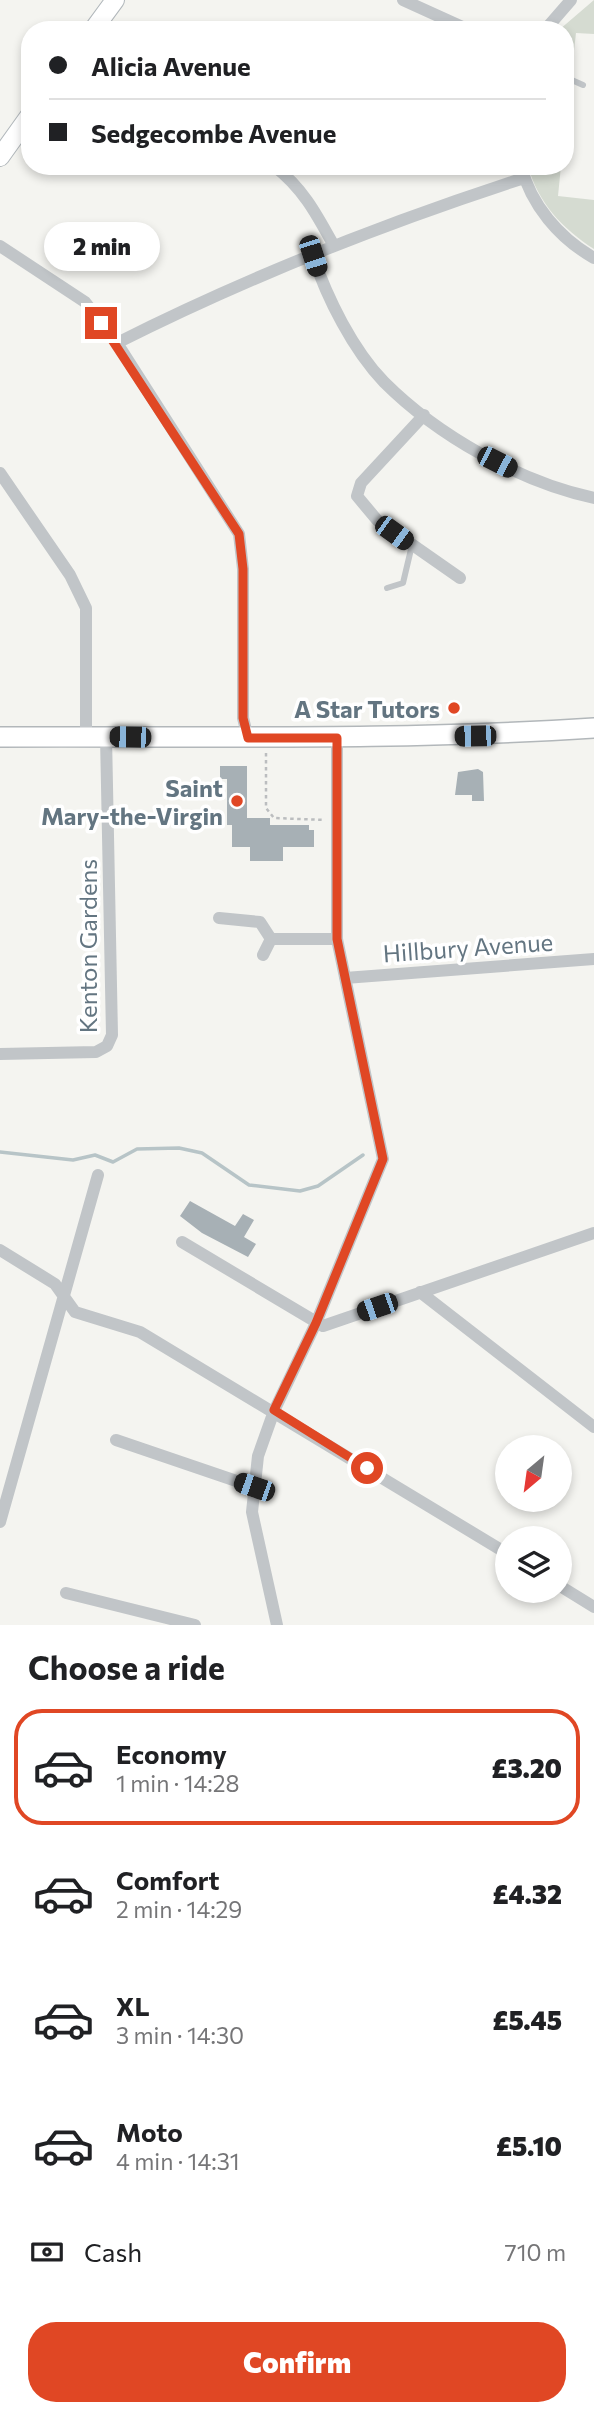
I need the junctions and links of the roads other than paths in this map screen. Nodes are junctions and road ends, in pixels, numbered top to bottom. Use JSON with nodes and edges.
{"nodes":[{"id":1,"x":115,"y":0,"type":"edge"},
{"id":2,"x":403,"y":0,"type":"edge"},
{"id":3,"x":570,"y":0,"type":"edge"},
{"id":4,"x":100,"y":21,"type":"edge"},
{"id":5,"x":449,"y":21,"type":"edge"},
{"id":6,"x":552,"y":21,"type":"edge"},
{"id":7,"x":574,"y":81,"type":"edge"},
{"id":8,"x":583,"y":85,"type":"dead end"},
{"id":9,"x":21,"y":127,"type":"edge"},
{"id":10,"x":0,"y":156,"type":"edge"},
{"id":11,"x":285,"y":175,"type":"edge"},
{"id":12,"x":515,"y":175,"type":"edge"},
{"id":13,"x":524,"y":175,"type":"edge"},
{"id":14,"x":0,"y":246,"type":"edge"},
{"id":15,"x":334,"y":247,"type":"junction"},
{"id":16,"x":313,"y":256,"type":"junction"},
{"id":17,"x":594,"y":258,"type":"edge"},
{"id":18,"x":117,"y":343,"type":"junction"},
{"id":19,"x":424,"y":415,"type":"junction"},
{"id":20,"x":0,"y":473,"type":"edge"},
{"id":21,"x":594,"y":498,"type":"edge"},
{"id":22,"x":411,"y":545,"type":"junction"},
{"id":23,"x":460,"y":578,"type":"dead end"},
{"id":24,"x":387,"y":588,"type":"dead end"},
{"id":25,"x":594,"y":728,"type":"edge"},
{"id":26,"x":96,"y":736,"type":"junction"},
{"id":27,"x":0,"y":737,"type":"edge"},
{"id":28,"x":257,"y":738,"type":"junction"},
{"id":29,"x":337,"y":738,"type":"junction"},
{"id":30,"x":219,"y":918,"type":"dead end"},
{"id":31,"x":271,"y":939,"type":"junction"},
{"id":32,"x":337,"y":939,"type":"junction"},
{"id":33,"x":262,"y":955,"type":"dead end"},
{"id":34,"x":594,"y":959,"type":"edge"},
{"id":35,"x":345,"y":978,"type":"junction"},
{"id":36,"x":0,"y":1054,"type":"edge"},
{"id":37,"x":98,"y":1175,"type":"dead end"},
{"id":38,"x":594,"y":1233,"type":"edge"},
{"id":39,"x":182,"y":1242,"type":"dead end"},
{"id":40,"x":0,"y":1250,"type":"edge"},
{"id":41,"x":419,"y":1292,"type":"junction"},
{"id":42,"x":63,"y":1296,"type":"junction"},
{"id":43,"x":316,"y":1323,"type":"junction"},
{"id":44,"x":274,"y":1410,"type":"junction"},
{"id":45,"x":594,"y":1427,"type":"edge"},
{"id":46,"x":116,"y":1440,"type":"dead end"},
{"id":47,"x":254,"y":1487,"type":"junction"},
{"id":48,"x":0,"y":1522,"type":"edge"},
{"id":49,"x":495,"y":1546,"type":"edge"},
{"id":50,"x":66,"y":1593,"type":"dead end"},
{"id":51,"x":572,"y":1594,"type":"edge"},
{"id":52,"x":594,"y":1607,"type":"edge"},
{"id":53,"x":195,"y":1625,"type":"edge"},
{"id":54,"x":277,"y":1625,"type":"edge"}],
"edges":[{"from":1,"to":4,"type":"street"},
{"from":2,"to":5,"type":"street"},
{"from":3,"to":6,"type":"street"},
{"from":7,"to":8,"type":"lane"},
{"from":9,"to":10,"type":"street"},
{"from":11,"to":15,"type":"street"},
{"from":12,"to":15,"type":"street"},
{"from":13,"to":17,"type":"street"},
{"from":14,"to":18,"type":"street"},
{"from":15,"to":16,"type":"street"},
{"from":16,"to":18,"type":"street"},
{"from":16,"to":19,"type":"street"},
{"from":18,"to":28,"type":"street"},
{"from":19,"to":21,"type":"street"},
{"from":19,"to":22,"type":"street"},
{"from":20,"to":26,"type":"street","name":"Kenton Gardens"},
{"from":22,"to":23,"type":"street"},
{"from":22,"to":24,"type":"lane"},
{"from":25,"to":29,"type":"main road"},
{"from":26,"to":27,"type":"main road"},
{"from":26,"to":28,"type":"main road"},
{"from":26,"to":36,"type":"street","name":"Kenton Gardens"},
{"from":28,"to":29,"type":"main road"},
{"from":29,"to":32,"type":"street"},
{"from":30,"to":31,"type":"street"},
{"from":31,"to":32,"type":"street"},
{"from":31,"to":33,"type":"street"},
{"from":32,"to":35,"type":"street"},
{"from":34,"to":35,"type":"street","name":"Hillbury Avenue"},
{"from":35,"to":43,"type":"street"},
{"from":37,"to":42,"type":"street"},
{"from":38,"to":41,"type":"street"},
{"from":39,"to":43,"type":"street"},
{"from":40,"to":42,"type":"street"},
{"from":41,"to":43,"type":"street"},
{"from":41,"to":45,"type":"street"},
{"from":42,"to":44,"type":"street"},
{"from":42,"to":48,"type":"street"},
{"from":43,"to":44,"type":"street"},
{"from":44,"to":47,"type":"street"},
{"from":44,"to":49,"type":"street"},
{"from":46,"to":47,"type":"street"},
{"from":47,"to":54,"type":"street"},
{"from":50,"to":53,"type":"street"},
{"from":51,"to":52,"type":"street"}]}
